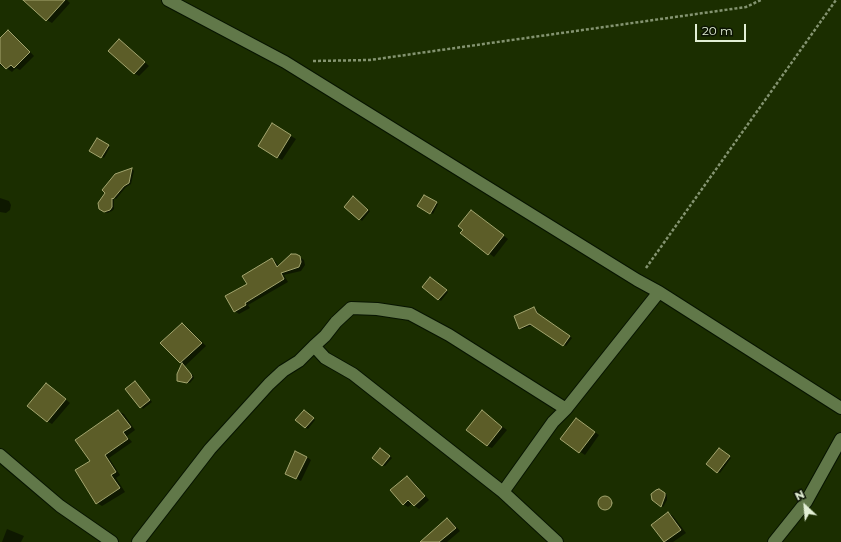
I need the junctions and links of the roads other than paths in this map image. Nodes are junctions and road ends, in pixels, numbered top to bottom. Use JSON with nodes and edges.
{"nodes":[{"id":1,"x":168,"y":0,"type":"edge"},
{"id":2,"x":659,"y":292,"type":"junction"},
{"id":3,"x":314,"y":346,"type":"junction"},
{"id":4,"x":841,"y":408,"type":"edge"},
{"id":5,"x":566,"y":409,"type":"junction"},
{"id":6,"x":841,"y":439,"type":"edge"},
{"id":7,"x":1,"y":459,"type":"edge"},
{"id":8,"x":503,"y":492,"type":"junction"},
{"id":9,"x":112,"y":542,"type":"edge"},
{"id":10,"x":138,"y":542,"type":"edge"},
{"id":11,"x":557,"y":542,"type":"edge"},
{"id":12,"x":774,"y":542,"type":"edge"}],
"edges":[{"from":1,"to":2,"type":"street"},
{"from":2,"to":4,"type":"street"},
{"from":2,"to":5,"type":"street"},
{"from":3,"to":5,"type":"street"},
{"from":3,"to":8,"type":"street"},
{"from":3,"to":10,"type":"street"},
{"from":5,"to":8,"type":"street"},
{"from":6,"to":12,"type":"street"},
{"from":7,"to":9,"type":"street"},
{"from":8,"to":11,"type":"street"}]}
